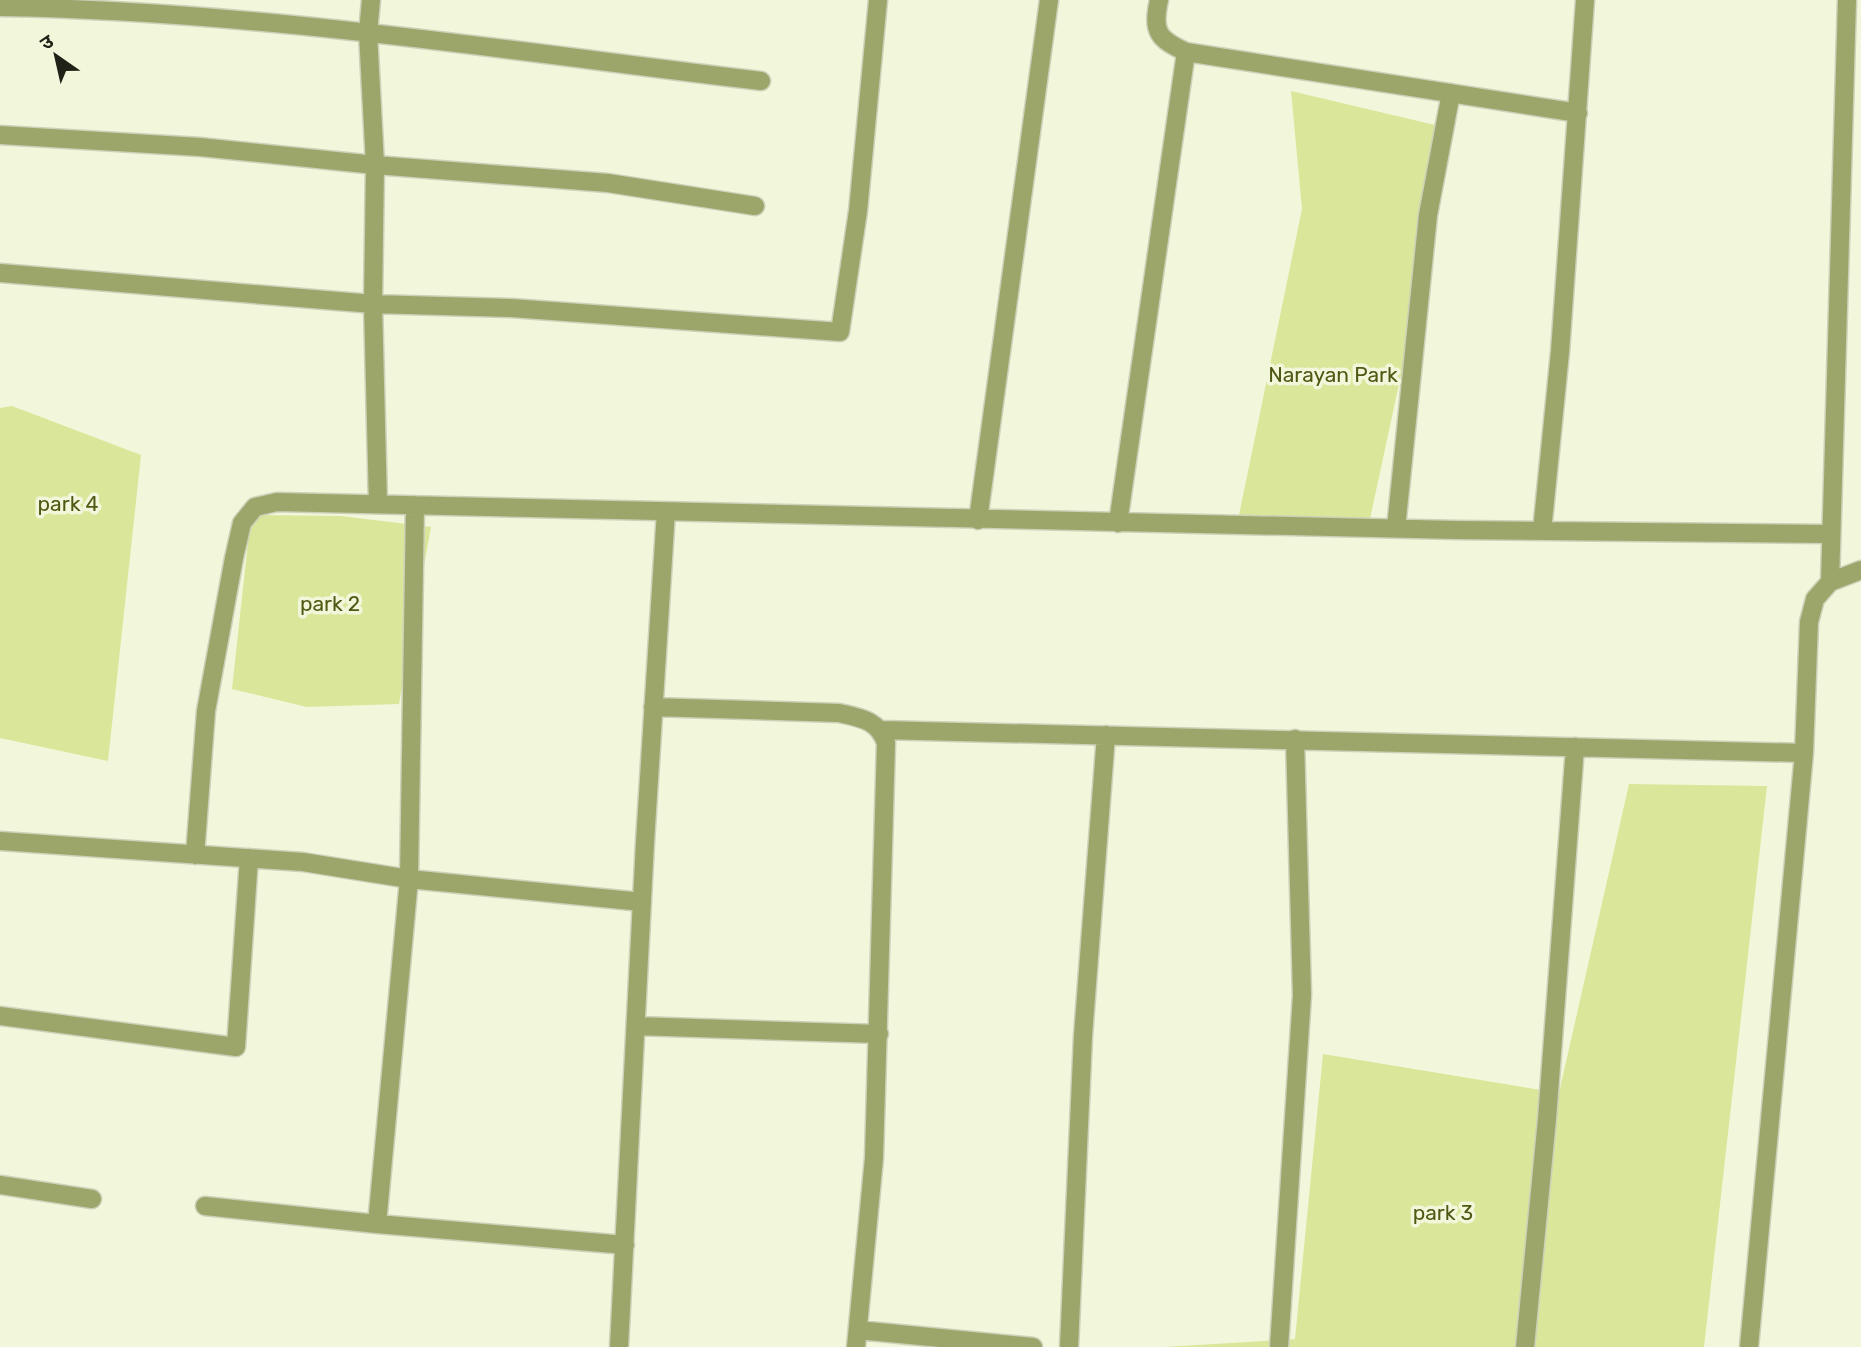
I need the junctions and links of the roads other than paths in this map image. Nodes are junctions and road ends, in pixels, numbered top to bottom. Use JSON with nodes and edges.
{"nodes":[{"id":1,"x":371,"y":0,"type":"edge"},
{"id":2,"x":878,"y":0,"type":"edge"},
{"id":3,"x":1049,"y":0,"type":"edge"},
{"id":4,"x":1159,"y":0,"type":"edge"},
{"id":5,"x":1586,"y":0,"type":"edge"},
{"id":6,"x":1847,"y":0,"type":"edge"},
{"id":7,"x":0,"y":7,"type":"edge"},
{"id":8,"x":1854,"y":28,"type":"edge"},
{"id":9,"x":368,"y":33,"type":"junction"},
{"id":10,"x":1186,"y":52,"type":"junction"},
{"id":11,"x":761,"y":82,"type":"dead end"},
{"id":12,"x":1451,"y":93,"type":"junction"},
{"id":13,"x":1578,"y":113,"type":"junction"},
{"id":14,"x":0,"y":135,"type":"edge"},
{"id":15,"x":375,"y":165,"type":"junction"},
{"id":16,"x":755,"y":206,"type":"dead end"},
{"id":17,"x":0,"y":273,"type":"edge"},
{"id":18,"x":373,"y":304,"type":"junction"},
{"id":19,"x":378,"y":504,"type":"junction"},
{"id":20,"x":415,"y":505,"type":"junction"},
{"id":21,"x":666,"y":511,"type":"junction"},
{"id":22,"x":978,"y":520,"type":"junction"},
{"id":23,"x":1118,"y":523,"type":"junction"},
{"id":24,"x":1396,"y":528,"type":"junction"},
{"id":25,"x":1542,"y":531,"type":"junction"},
{"id":26,"x":1830,"y":534,"type":"junction"},
{"id":27,"x":1861,"y":570,"type":"edge"},
{"id":28,"x":1830,"y":582,"type":"junction"},
{"id":29,"x":653,"y":707,"type":"junction"},
{"id":30,"x":881,"y":730,"type":"junction"},
{"id":31,"x":1106,"y":735,"type":"junction"},
{"id":32,"x":1295,"y":739,"type":"junction"},
{"id":33,"x":1575,"y":747,"type":"junction"},
{"id":34,"x":1804,"y":753,"type":"junction"},
{"id":35,"x":0,"y":841,"type":"edge"},
{"id":36,"x":195,"y":855,"type":"junction"},
{"id":37,"x":249,"y":858,"type":"junction"},
{"id":38,"x":409,"y":879,"type":"junction"},
{"id":39,"x":642,"y":902,"type":"junction"},
{"id":40,"x":0,"y":1016,"type":"edge"},
{"id":41,"x":636,"y":1026,"type":"junction"},
{"id":42,"x":879,"y":1034,"type":"junction"},
{"id":43,"x":0,"y":1185,"type":"edge"},
{"id":44,"x":92,"y":1199,"type":"dead end"},
{"id":45,"x":205,"y":1206,"type":"dead end"},
{"id":46,"x":377,"y":1224,"type":"junction"},
{"id":47,"x":625,"y":1245,"type":"junction"},
{"id":48,"x":857,"y":1338,"type":"edge"},
{"id":49,"x":619,"y":1347,"type":"edge"},
{"id":50,"x":1033,"y":1347,"type":"edge"},
{"id":51,"x":1069,"y":1347,"type":"edge"},
{"id":52,"x":1279,"y":1347,"type":"edge"},
{"id":53,"x":1525,"y":1347,"type":"edge"},
{"id":54,"x":1749,"y":1347,"type":"edge"}],
"edges":[{"from":1,"to":9,"type":"street"},
{"from":2,"to":18,"type":"street"},
{"from":3,"to":22,"type":"street"},
{"from":4,"to":10,"type":"street"},
{"from":5,"to":13,"type":"street"},
{"from":6,"to":8,"type":"street"},
{"from":7,"to":9,"type":"street"},
{"from":8,"to":26,"type":"street"},
{"from":9,"to":11,"type":"street"},
{"from":9,"to":15,"type":"street"},
{"from":10,"to":12,"type":"street"},
{"from":10,"to":23,"type":"street"},
{"from":12,"to":13,"type":"street"},
{"from":12,"to":24,"type":"street"},
{"from":13,"to":25,"type":"street"},
{"from":14,"to":15,"type":"street"},
{"from":15,"to":16,"type":"street"},
{"from":15,"to":18,"type":"street"},
{"from":17,"to":18,"type":"street"},
{"from":18,"to":19,"type":"street"},
{"from":19,"to":20,"type":"street"},
{"from":19,"to":36,"type":"street"},
{"from":20,"to":21,"type":"street"},
{"from":20,"to":38,"type":"street"},
{"from":21,"to":22,"type":"street"},
{"from":21,"to":29,"type":"street"},
{"from":22,"to":23,"type":"street"},
{"from":23,"to":24,"type":"street"},
{"from":24,"to":25,"type":"street"},
{"from":25,"to":26,"type":"street"},
{"from":26,"to":28,"type":"street"},
{"from":27,"to":28,"type":"street"},
{"from":28,"to":34,"type":"street"},
{"from":29,"to":30,"type":"street"},
{"from":29,"to":39,"type":"street"},
{"from":30,"to":31,"type":"street"},
{"from":30,"to":42,"type":"street"},
{"from":31,"to":32,"type":"street"},
{"from":31,"to":51,"type":"street"},
{"from":32,"to":33,"type":"street"},
{"from":32,"to":52,"type":"street"},
{"from":33,"to":34,"type":"street"},
{"from":33,"to":53,"type":"street"},
{"from":34,"to":54,"type":"street"},
{"from":35,"to":36,"type":"street"},
{"from":36,"to":37,"type":"street"},
{"from":37,"to":38,"type":"street"},
{"from":37,"to":40,"type":"street"},
{"from":38,"to":39,"type":"street"},
{"from":38,"to":46,"type":"street"},
{"from":39,"to":41,"type":"street"},
{"from":41,"to":42,"type":"street"},
{"from":41,"to":47,"type":"street"},
{"from":42,"to":48,"type":"street"},
{"from":43,"to":44,"type":"street"},
{"from":45,"to":46,"type":"street"},
{"from":46,"to":47,"type":"street"},
{"from":47,"to":49,"type":"street"},
{"from":48,"to":50,"type":"street"}]}
